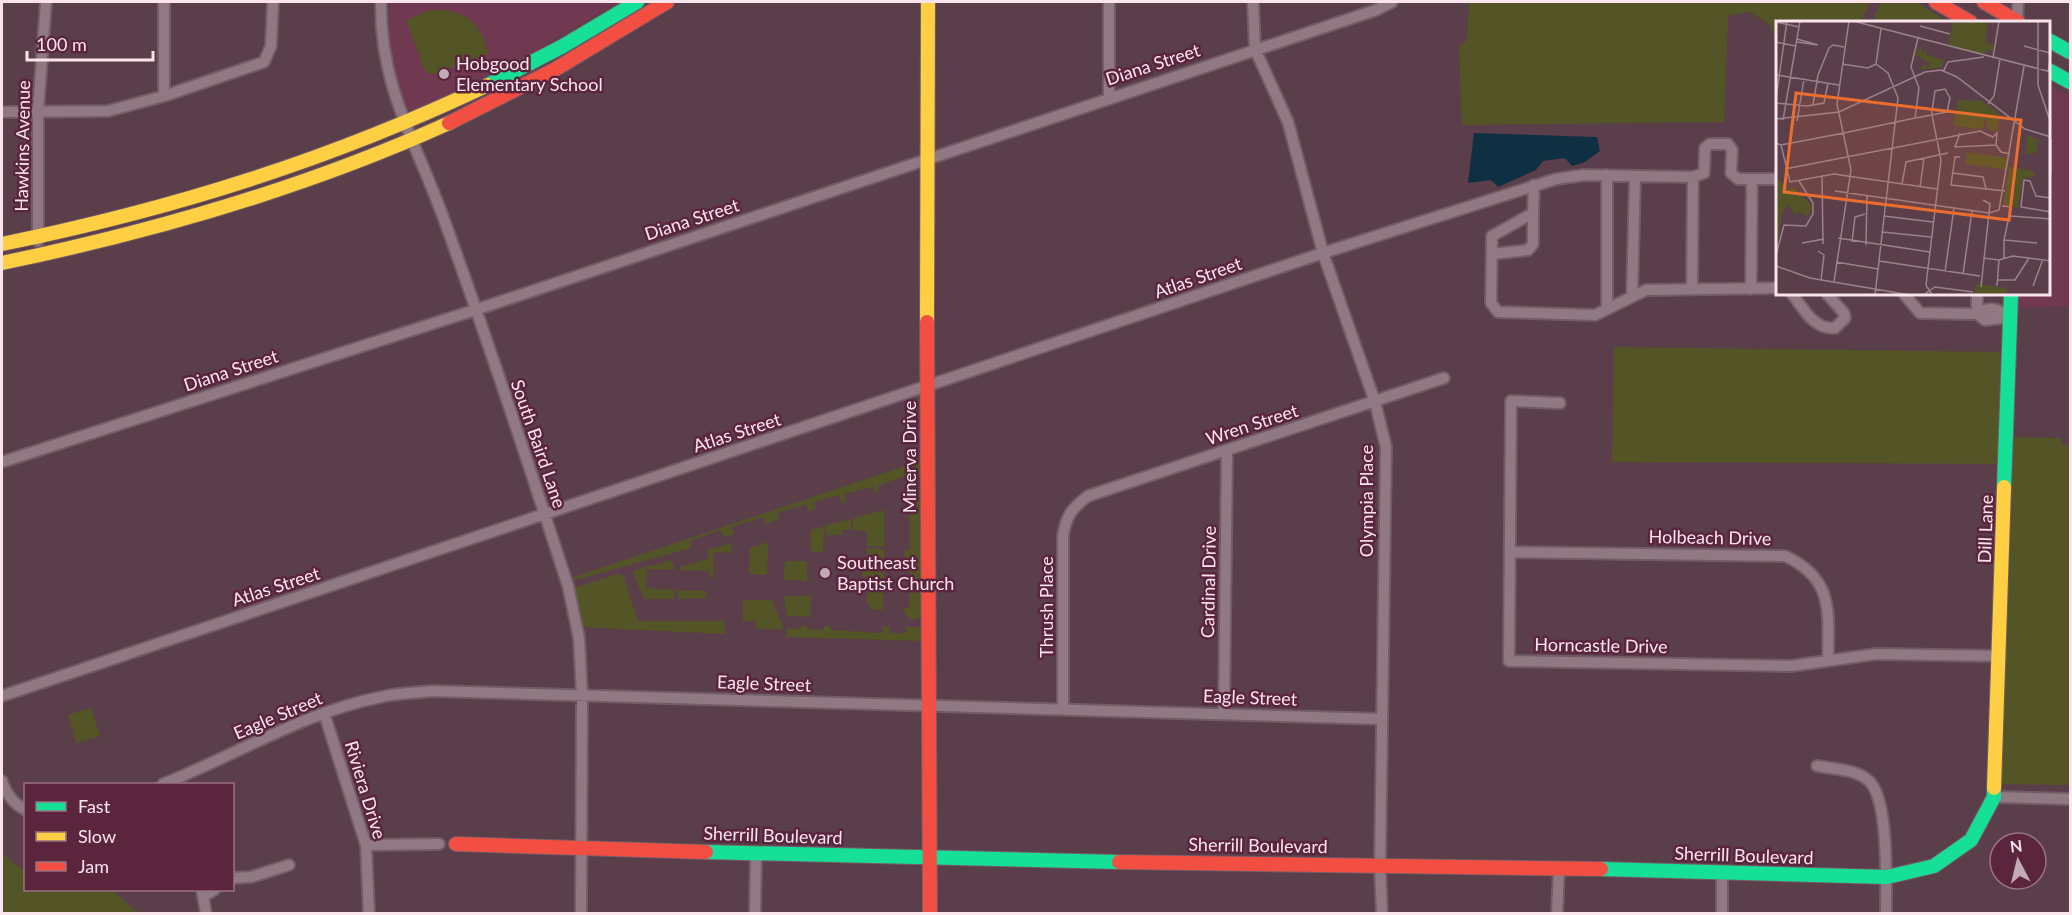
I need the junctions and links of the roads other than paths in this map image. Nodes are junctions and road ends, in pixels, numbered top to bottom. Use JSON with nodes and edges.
{"nodes":[{"id":1,"x":46,"y":2,"type":"edge"},
{"id":2,"x":164,"y":2,"type":"edge"},
{"id":3,"x":273,"y":2,"type":"edge"},
{"id":4,"x":381,"y":2,"type":"edge"},
{"id":5,"x":637,"y":2,"type":"edge"},
{"id":6,"x":667,"y":2,"type":"edge"},
{"id":7,"x":928,"y":2,"type":"edge"},
{"id":8,"x":1108,"y":2,"type":"edge"},
{"id":9,"x":1253,"y":2,"type":"edge"},
{"id":10,"x":1392,"y":2,"type":"edge"},
{"id":11,"x":1936,"y":2,"type":"edge"},
{"id":12,"x":1984,"y":2,"type":"edge"},
{"id":13,"x":2018,"y":2,"type":"edge"},
{"id":14,"x":1968,"y":21,"type":"edge"},
{"id":15,"x":2015,"y":21,"type":"edge"},
{"id":16,"x":2017,"y":21,"type":"edge"},
{"id":17,"x":2051,"y":42,"type":"edge"},
{"id":18,"x":1256,"y":49,"type":"junction"},
{"id":19,"x":2070,"y":52,"type":"edge"},
{"id":20,"x":2051,"y":72,"type":"edge"},
{"id":21,"x":2070,"y":82,"type":"edge"},
{"id":22,"x":164,"y":96,"type":"junction"},
{"id":23,"x":1109,"y":98,"type":"junction"},
{"id":24,"x":38,"y":111,"type":"junction"},
{"id":25,"x":2,"y":112,"type":"edge"},
{"id":26,"x":404,"y":124,"type":"junction"},
{"id":27,"x":411,"y":140,"type":"junction"},
{"id":28,"x":926,"y":159,"type":"junction"},
{"id":29,"x":1607,"y":175,"type":"junction"},
{"id":30,"x":1635,"y":176,"type":"junction"},
{"id":31,"x":1693,"y":177,"type":"junction"},
{"id":32,"x":1752,"y":179,"type":"junction"},
{"id":33,"x":1776,"y":179,"type":"edge"},
{"id":34,"x":1534,"y":185,"type":"junction"},
{"id":35,"x":1533,"y":213,"type":"junction"},
{"id":36,"x":38,"y":237,"type":"junction"},
{"id":37,"x":2,"y":244,"type":"edge"},
{"id":38,"x":1323,"y":253,"type":"junction"},
{"id":39,"x":1492,"y":254,"type":"junction"},
{"id":40,"x":37,"y":256,"type":"junction"},
{"id":41,"x":2,"y":263,"type":"edge"},
{"id":42,"x":1776,"y":288,"type":"edge"},
{"id":43,"x":1692,"y":289,"type":"junction"},
{"id":44,"x":1751,"y":289,"type":"junction"},
{"id":45,"x":1794,"y":296,"type":"edge"},
{"id":46,"x":1829,"y":296,"type":"edge"},
{"id":47,"x":1906,"y":296,"type":"edge"},
{"id":48,"x":1977,"y":296,"type":"edge"},
{"id":49,"x":2011,"y":296,"type":"edge"},
{"id":50,"x":1632,"y":297,"type":"junction"},
{"id":51,"x":1607,"y":309,"type":"junction"},
{"id":52,"x":475,"y":310,"type":"junction"},
{"id":53,"x":1977,"y":314,"type":"junction"},
{"id":54,"x":2010,"y":316,"type":"junction"},
{"id":55,"x":1444,"y":378,"type":"dead end"},
{"id":56,"x":928,"y":387,"type":"junction"},
{"id":57,"x":1375,"y":402,"type":"junction"},
{"id":58,"x":1560,"y":403,"type":"dead end"},
{"id":59,"x":1227,"y":451,"type":"junction"},
{"id":60,"x":2,"y":462,"type":"edge"},
{"id":61,"x":1072,"y":507,"type":"joint"},
{"id":62,"x":545,"y":515,"type":"junction"},
{"id":63,"x":1510,"y":552,"type":"junction"},
{"id":64,"x":2000,"y":656,"type":"junction"},
{"id":65,"x":1828,"y":661,"type":"junction"},
{"id":66,"x":582,"y":695,"type":"junction"},
{"id":67,"x":2,"y":696,"type":"edge"},
{"id":68,"x":927,"y":706,"type":"junction"},
{"id":69,"x":1063,"y":709,"type":"junction"},
{"id":70,"x":324,"y":713,"type":"junction"},
{"id":71,"x":1224,"y":713,"type":"junction"},
{"id":72,"x":1382,"y":719,"type":"junction"},
{"id":73,"x":1817,"y":766,"type":"dead end"},
{"id":74,"x":1996,"y":766,"type":"joint"},
{"id":75,"x":2,"y":781,"type":"edge"},
{"id":76,"x":166,"y":783,"type":"edge"},
{"id":77,"x":1994,"y":797,"type":"junction"},
{"id":78,"x":2070,"y":799,"type":"edge"},
{"id":79,"x":24,"y":809,"type":"edge"},
{"id":80,"x":439,"y":844,"type":"dead end"},
{"id":81,"x":456,"y":844,"type":"dead end"},
{"id":82,"x":366,"y":845,"type":"junction"},
{"id":83,"x":581,"y":848,"type":"junction"},
{"id":84,"x":756,"y":853,"type":"junction"},
{"id":85,"x":929,"y":859,"type":"junction"},
{"id":86,"x":289,"y":865,"type":"dead end"},
{"id":87,"x":1380,"y":866,"type":"junction"},
{"id":88,"x":1559,"y":868,"type":"junction"},
{"id":89,"x":1722,"y":873,"type":"junction"},
{"id":90,"x":1887,"y":877,"type":"junction"},
{"id":91,"x":234,"y":878,"type":"edge"},
{"id":92,"x":202,"y":893,"type":"edge"},
{"id":93,"x":206,"y":914,"type":"edge"},
{"id":94,"x":369,"y":914,"type":"edge"},
{"id":95,"x":581,"y":914,"type":"edge"},
{"id":96,"x":755,"y":914,"type":"edge"},
{"id":97,"x":930,"y":914,"type":"edge"},
{"id":98,"x":1382,"y":914,"type":"edge"},
{"id":99,"x":1557,"y":914,"type":"edge"},
{"id":100,"x":1722,"y":914,"type":"edge"},
{"id":101,"x":1886,"y":914,"type":"edge"}],
"edges":[{"from":1,"to":24,"type":"street","name":"Hawkins Avenue"},
{"from":2,"to":22,"type":"street"},
{"from":3,"to":22,"type":"street"},
{"from":4,"to":26,"type":"street","name":"South Baird Lane"},
{"from":5,"to":26,"type":"street"},
{"from":6,"to":27,"type":"street"},
{"from":7,"to":28,"type":"street","name":"Minerva Drive"},
{"from":8,"to":23,"type":"street"},
{"from":9,"to":18,"type":"street","name":"Olympia Place"},
{"from":10,"to":18,"type":"street","name":"Diana Street"},
{"from":11,"to":14,"type":"street"},
{"from":12,"to":15,"type":"street"},
{"from":13,"to":16,"type":"street"},
{"from":17,"to":19,"type":"street"},
{"from":18,"to":23,"type":"street","name":"Diana Street"},
{"from":18,"to":38,"type":"street","name":"Olympia Place"},
{"from":20,"to":21,"type":"street"},
{"from":22,"to":24,"type":"street"},
{"from":23,"to":28,"type":"street","name":"Diana Street"},
{"from":24,"to":25,"type":"street"},
{"from":24,"to":36,"type":"street","name":"Hawkins Avenue"},
{"from":26,"to":27,"type":"street","name":"South Baird Lane"},
{"from":26,"to":36,"type":"street"},
{"from":27,"to":40,"type":"street"},
{"from":27,"to":52,"type":"street","name":"South Baird Lane"},
{"from":28,"to":52,"type":"street","name":"Diana Street"},
{"from":28,"to":56,"type":"street","name":"Minerva Drive"},
{"from":29,"to":30,"type":"street","name":"Atlas Street"},
{"from":29,"to":34,"type":"street","name":"Atlas Street"},
{"from":29,"to":51,"type":"street"},
{"from":30,"to":31,"type":"street","name":"Atlas Street"},
{"from":30,"to":50,"type":"street"},
{"from":31,"to":32,"type":"street"},
{"from":31,"to":43,"type":"street"},
{"from":32,"to":33,"type":"street"},
{"from":32,"to":44,"type":"street"},
{"from":34,"to":35,"type":"street"},
{"from":34,"to":38,"type":"street","name":"Atlas Street"},
{"from":35,"to":39,"type":"street"},
{"from":35,"to":39,"type":"street"},
{"from":36,"to":37,"type":"street"},
{"from":36,"to":40,"type":"street","name":"Hawkins Avenue"},
{"from":38,"to":56,"type":"street","name":"Atlas Street"},
{"from":38,"to":57,"type":"street","name":"Olympia Place"},
{"from":39,"to":51,"type":"street"},
{"from":40,"to":41,"type":"street"},
{"from":42,"to":44,"type":"street"},
{"from":43,"to":44,"type":"street"},
{"from":43,"to":50,"type":"street"},
{"from":45,"to":46,"type":"street"},
{"from":47,"to":53,"type":"street"},
{"from":48,"to":53,"type":"street"},
{"from":49,"to":54,"type":"street","name":"Dill Lane"},
{"from":50,"to":51,"type":"street"},
{"from":52,"to":60,"type":"street","name":"Diana Street"},
{"from":52,"to":62,"type":"street","name":"South Baird Lane"},
{"from":53,"to":54,"type":"street"},
{"from":54,"to":64,"type":"street","name":"Dill Lane"},
{"from":55,"to":57,"type":"street","name":"Wren Street"},
{"from":56,"to":62,"type":"street","name":"Atlas Street"},
{"from":56,"to":68,"type":"street","name":"Minerva Drive"},
{"from":57,"to":59,"type":"street","name":"Wren Street"},
{"from":57,"to":72,"type":"street","name":"Olympia Place"},
{"from":58,"to":63,"type":"street","name":"Horncastle Drive"},
{"from":59,"to":61,"type":"street","name":"Wren Street"},
{"from":59,"to":71,"type":"street","name":"Cardinal Drive"},
{"from":61,"to":69,"type":"street","name":"Thrush Place"},
{"from":62,"to":66,"type":"street","name":"South Baird Lane"},
{"from":62,"to":67,"type":"street","name":"Atlas Street"},
{"from":63,"to":65,"type":"street","name":"Holbeach Drive"},
{"from":63,"to":65,"type":"street","name":"Horncastle Drive"},
{"from":64,"to":65,"type":"street","name":"Horncastle Drive"},
{"from":64,"to":74,"type":"street","name":"Dill Lane"},
{"from":66,"to":68,"type":"street","name":"Eagle Street"},
{"from":66,"to":70,"type":"street","name":"Eagle Street"},
{"from":66,"to":83,"type":"street","name":"South Baird Lane"},
{"from":68,"to":69,"type":"street","name":"Eagle Street"},
{"from":68,"to":85,"type":"street","name":"Minerva Drive"},
{"from":69,"to":71,"type":"street","name":"Eagle Street"},
{"from":70,"to":76,"type":"street","name":"Eagle Street"},
{"from":70,"to":82,"type":"street","name":"Riviera Drive"},
{"from":71,"to":72,"type":"street","name":"Eagle Street"},
{"from":72,"to":87,"type":"street","name":"Olympia Place"},
{"from":73,"to":90,"type":"street"},
{"from":74,"to":77,"type":"street","name":"Sherrill Boulevard"},
{"from":75,"to":79,"type":"street"},
{"from":77,"to":78,"type":"street"},
{"from":77,"to":90,"type":"street","name":"Sherrill Boulevard"},
{"from":80,"to":82,"type":"street"},
{"from":81,"to":83,"type":"street","name":"Sherrill Boulevard"},
{"from":82,"to":94,"type":"street","name":"Riviera Drive"},
{"from":83,"to":84,"type":"street","name":"Sherrill Boulevard"},
{"from":83,"to":95,"type":"street","name":"South Baird Lane"},
{"from":84,"to":85,"type":"street","name":"Sherrill Boulevard"},
{"from":84,"to":96,"type":"street"},
{"from":85,"to":87,"type":"street","name":"Sherrill Boulevard"},
{"from":85,"to":97,"type":"street","name":"Minerva Drive"},
{"from":86,"to":91,"type":"street"},
{"from":87,"to":88,"type":"street","name":"Sherrill Boulevard"},
{"from":87,"to":98,"type":"street","name":"Olympia Place"},
{"from":88,"to":89,"type":"street","name":"Sherrill Boulevard"},
{"from":88,"to":99,"type":"street"},
{"from":89,"to":90,"type":"street","name":"Sherrill Boulevard"},
{"from":89,"to":100,"type":"street"},
{"from":90,"to":101,"type":"street"},
{"from":92,"to":93,"type":"street"}]}
